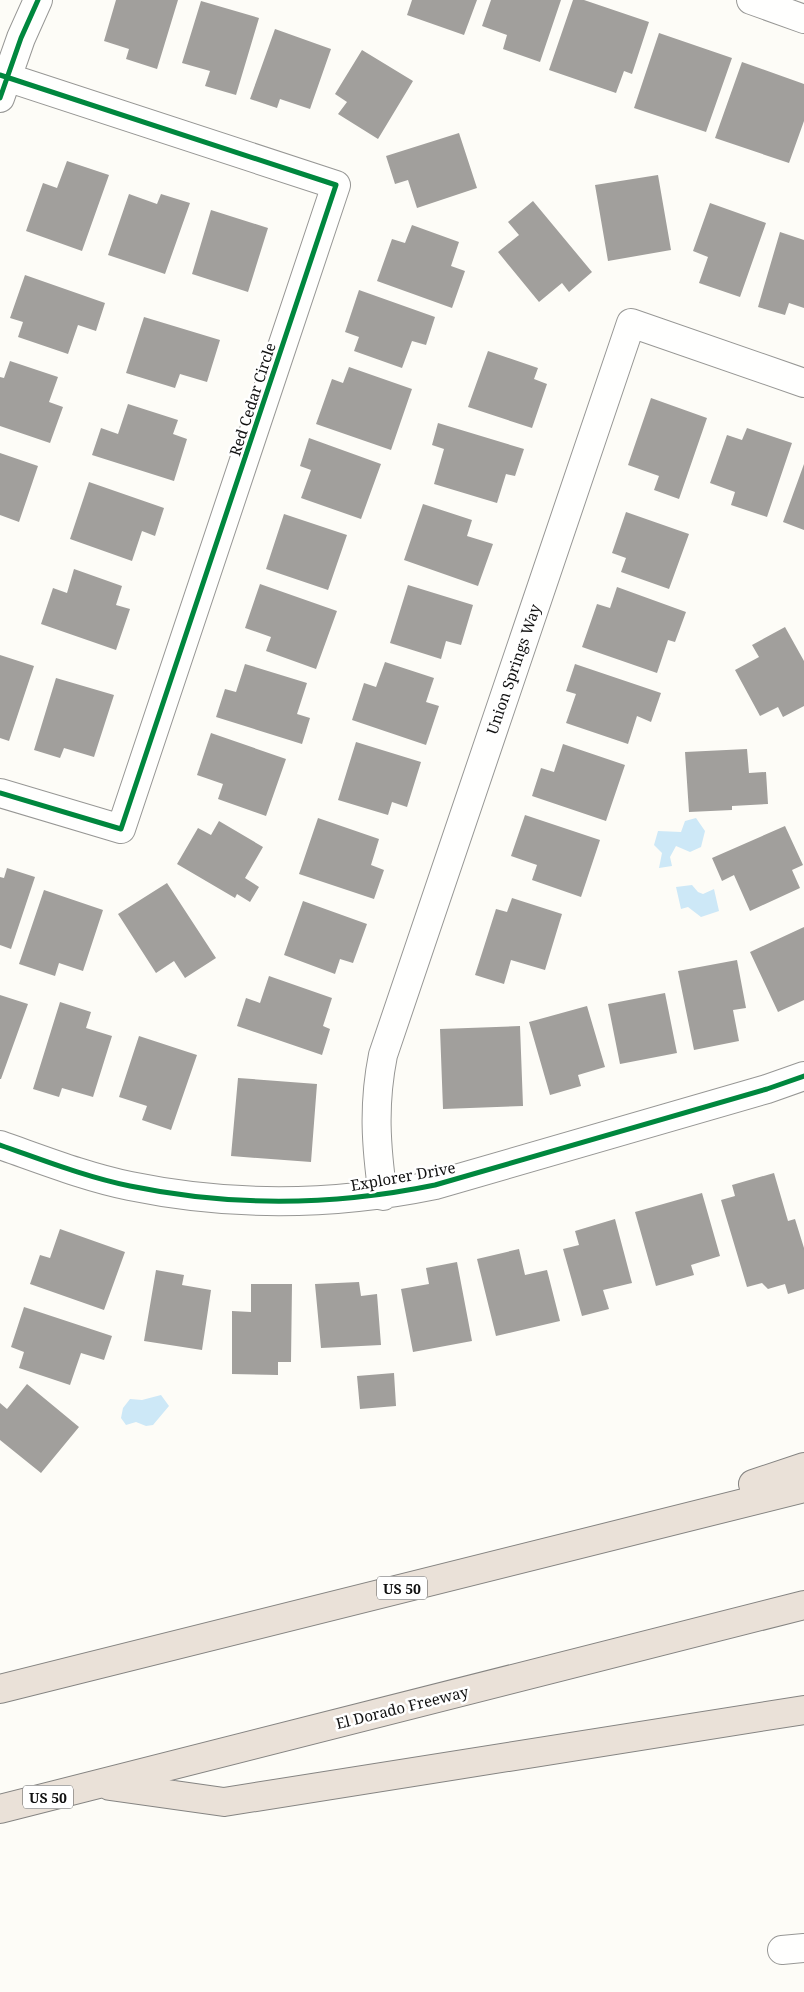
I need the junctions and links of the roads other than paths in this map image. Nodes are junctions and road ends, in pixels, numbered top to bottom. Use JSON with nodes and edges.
{"nodes":[{"id":1,"x":38,"y":0,"type":"edge"},
{"id":2,"x":751,"y":0,"type":"edge"},
{"id":3,"x":804,"y":18,"type":"edge"},
{"id":4,"x":2,"y":83,"type":"edge"},
{"id":5,"x":804,"y":383,"type":"edge"},
{"id":6,"x":0,"y":793,"type":"edge"},
{"id":7,"x":804,"y":1076,"type":"edge"},
{"id":8,"x":0,"y":1145,"type":"edge"},
{"id":9,"x":383,"y":1196,"type":"junction"},
{"id":10,"x":804,"y":1467,"type":"edge"},
{"id":11,"x":804,"y":1488,"type":"edge"},
{"id":12,"x":557,"y":1549,"type":"junction"},
{"id":13,"x":804,"y":1605,"type":"edge"},
{"id":14,"x":0,"y":1689,"type":"edge"},
{"id":15,"x":804,"y":1710,"type":"edge"},
{"id":16,"x":96,"y":1784,"type":"junction"},
{"id":17,"x":0,"y":1809,"type":"edge"}],
"edges":[{"from":1,"to":4,"type":"street"},
{"from":2,"to":3,"type":"street"},
{"from":4,"to":6,"type":"street","name":"Red Cedar Circle"},
{"from":5,"to":9,"type":"street","name":"Union Springs Way"},
{"from":7,"to":9,"type":"street","name":"Explorer Drive"},
{"from":8,"to":9,"type":"street","name":"Explorer Drive"},
{"from":10,"to":12,"type":"highway"},
{"from":11,"to":12,"type":"highway","number":"US 50"},
{"from":12,"to":14,"type":"highway","number":"US 50"},
{"from":13,"to":16,"type":"highway","name":"El Dorado Freeway","number":"US 50"},
{"from":15,"to":16,"type":"highway"},
{"from":16,"to":17,"type":"highway","name":"El Dorado Freeway","number":"US 50"}]}
